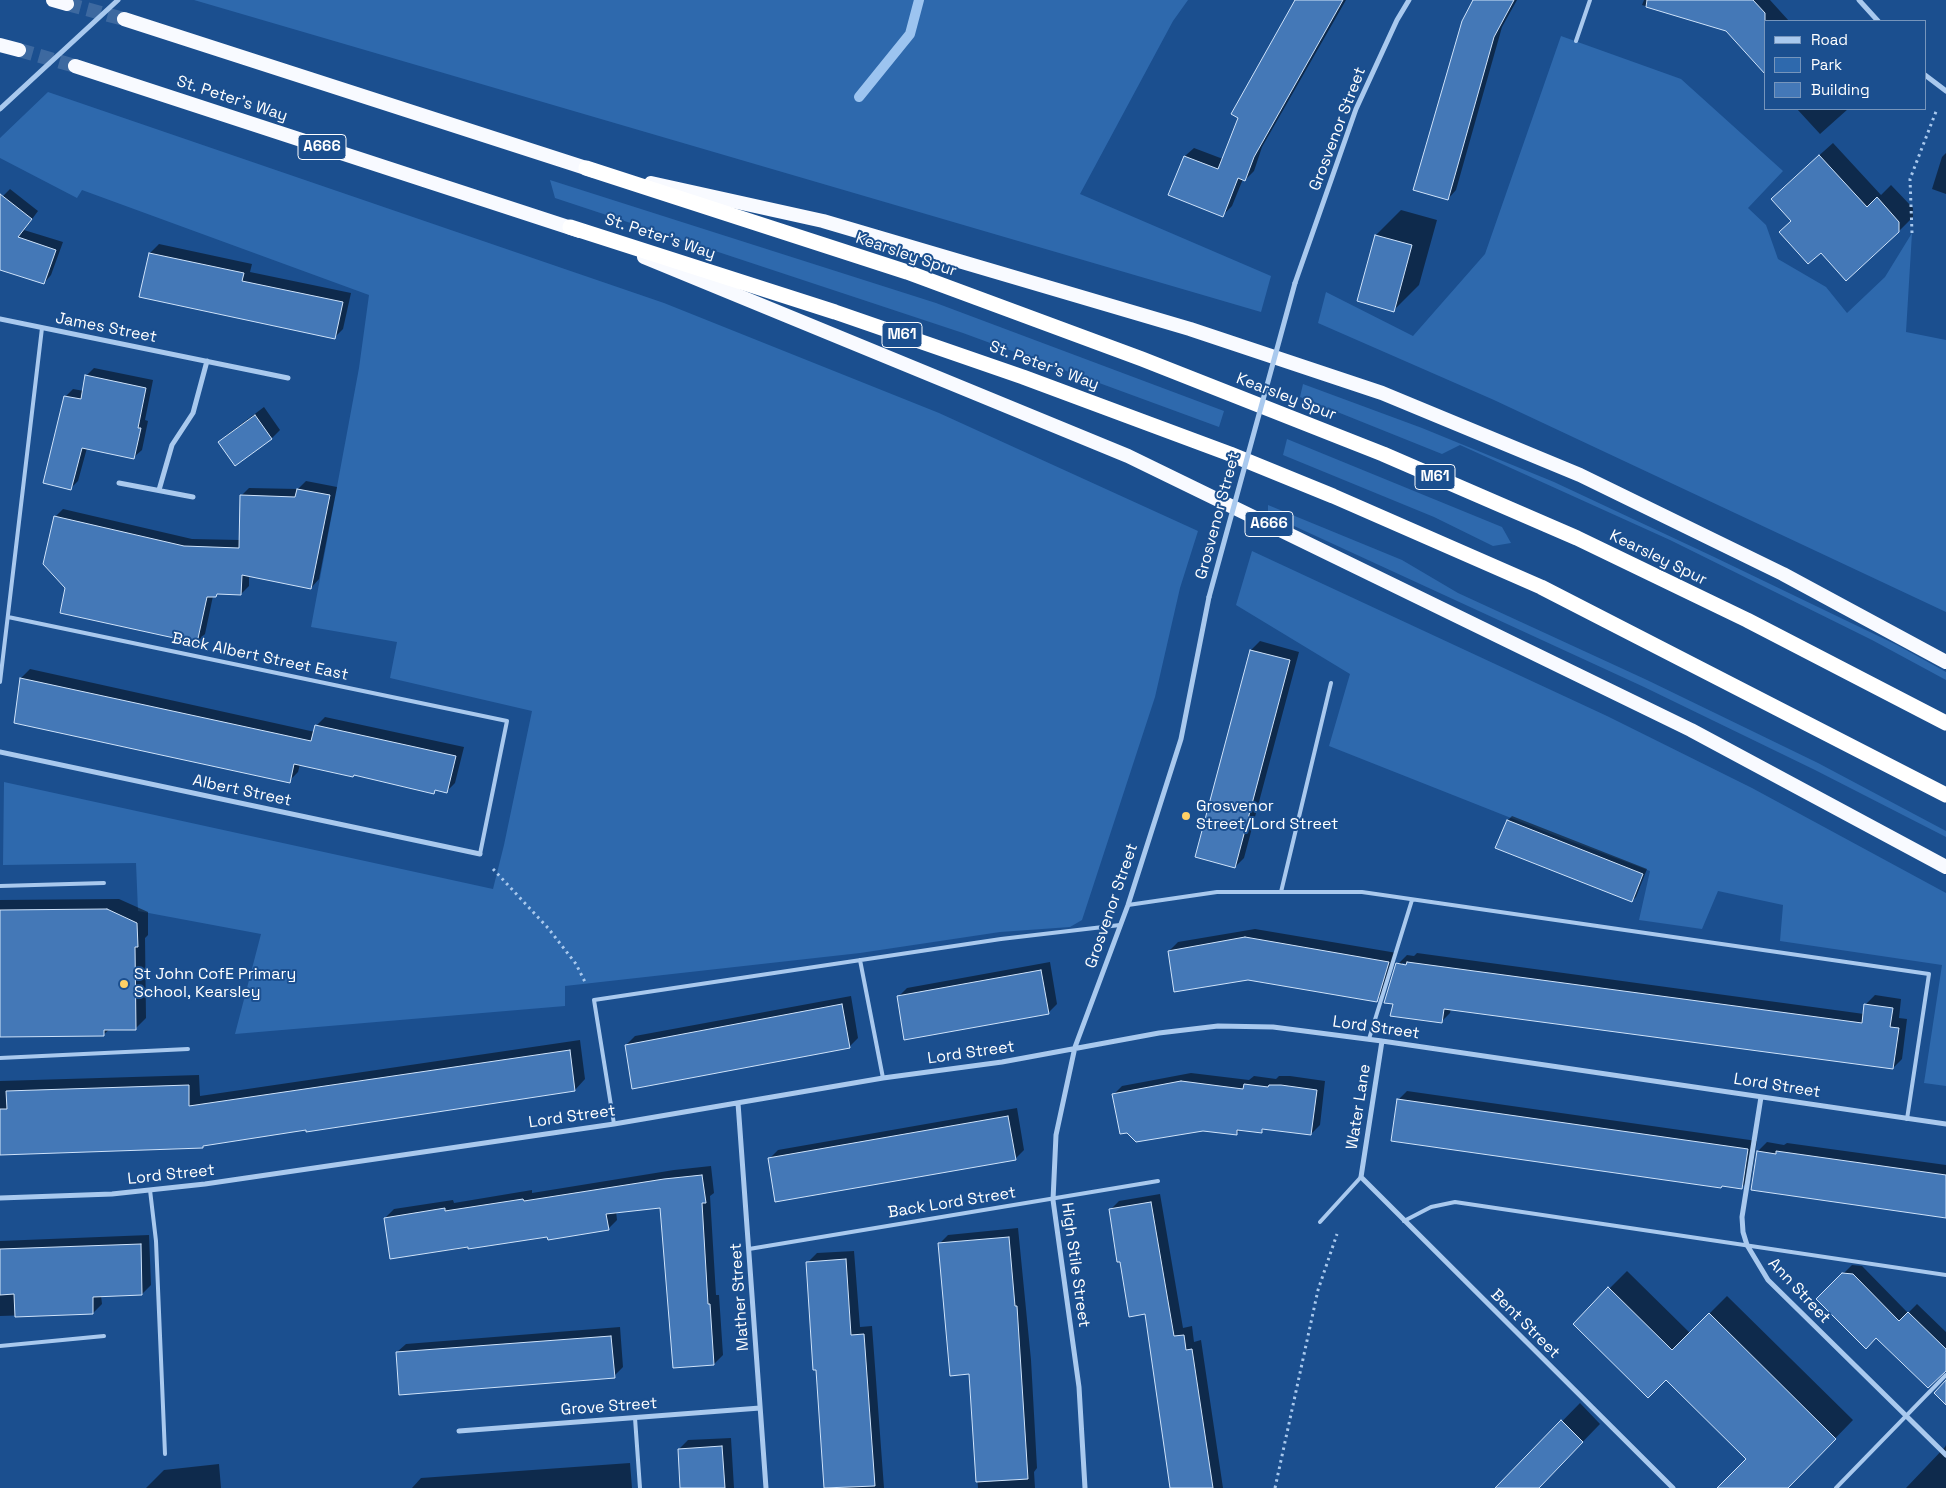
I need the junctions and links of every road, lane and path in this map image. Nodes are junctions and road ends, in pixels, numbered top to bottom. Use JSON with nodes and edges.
{"nodes":[{"id":1,"x":118,"y":0,"type":"edge"},
{"id":2,"x":1409,"y":0,"type":"edge"},
{"id":3,"x":1590,"y":0,"type":"edge"},
{"id":4,"x":1859,"y":0,"type":"edge"},
{"id":5,"x":124,"y":19,"type":"tunnel mouth"},
{"id":6,"x":1877,"y":20,"type":"edge"},
{"id":7,"x":1576,"y":41,"type":"dead end"},
{"id":8,"x":0,"y":45,"type":"edge"},
{"id":9,"x":19,"y":50,"type":"tunnel mouth"},
{"id":10,"x":75,"y":66,"type":"tunnel mouth"},
{"id":11,"x":1926,"y":76,"type":"edge"},
{"id":12,"x":1945,"y":90,"type":"edge"},
{"id":13,"x":0,"y":109,"type":"edge"},
{"id":14,"x":586,"y":168,"type":"junction"},
{"id":15,"x":570,"y":227,"type":"junction"},
{"id":16,"x":1912,"y":233,"type":"dead end"},
{"id":17,"x":0,"y":319,"type":"edge"},
{"id":18,"x":42,"y":328,"type":"junction"},
{"id":19,"x":207,"y":362,"type":"junction"},
{"id":20,"x":288,"y":378,"type":"dead end"},
{"id":21,"x":119,"y":483,"type":"dead end"},
{"id":22,"x":159,"y":490,"type":"junction"},
{"id":23,"x":193,"y":498,"type":"dead end"},
{"id":24,"x":8,"y":617,"type":"junction"},
{"id":25,"x":1946,"y":662,"type":"edge"},
{"id":26,"x":0,"y":682,"type":"edge"},
{"id":27,"x":1331,"y":683,"type":"dead end"},
{"id":28,"x":1946,"y":723,"type":"edge"},
{"id":29,"x":0,"y":752,"type":"edge"},
{"id":30,"x":1946,"y":795,"type":"edge"},
{"id":31,"x":480,"y":854,"type":"junction"},
{"id":32,"x":1946,"y":867,"type":"edge"},
{"id":33,"x":104,"y":883,"type":"dead end"},
{"id":34,"x":0,"y":886,"type":"edge"},
{"id":35,"x":1281,"y":892,"type":"junction"},
{"id":36,"x":1412,"y":900,"type":"junction"},
{"id":37,"x":1128,"y":905,"type":"junction"},
{"id":38,"x":1120,"y":925,"type":"junction"},
{"id":39,"x":860,"y":960,"type":"junction"},
{"id":40,"x":594,"y":1000,"type":"junction"},
{"id":41,"x":1369,"y":1039,"type":"junction"},
{"id":42,"x":1382,"y":1041,"type":"junction"},
{"id":43,"x":1075,"y":1047,"type":"junction"},
{"id":44,"x":188,"y":1049,"type":"dead end"},
{"id":45,"x":0,"y":1058,"type":"edge"},
{"id":46,"x":883,"y":1078,"type":"junction"},
{"id":47,"x":1761,"y":1097,"type":"junction"},
{"id":48,"x":738,"y":1103,"type":"junction"},
{"id":49,"x":1907,"y":1119,"type":"junction"},
{"id":50,"x":614,"y":1124,"type":"junction"},
{"id":51,"x":1946,"y":1124,"type":"edge"},
{"id":52,"x":1361,"y":1177,"type":"junction"},
{"id":53,"x":1158,"y":1181,"type":"dead end"},
{"id":54,"x":150,"y":1190,"type":"junction"},
{"id":55,"x":0,"y":1198,"type":"edge"},
{"id":56,"x":1053,"y":1200,"type":"junction"},
{"id":57,"x":1404,"y":1221,"type":"junction"},
{"id":58,"x":1320,"y":1222,"type":"dead end"},
{"id":59,"x":1339,"y":1228,"type":"dead end"},
{"id":60,"x":1747,"y":1245,"type":"junction"},
{"id":61,"x":749,"y":1249,"type":"junction"},
{"id":62,"x":1946,"y":1275,"type":"edge"},
{"id":63,"x":104,"y":1336,"type":"dead end"},
{"id":64,"x":0,"y":1346,"type":"edge"},
{"id":65,"x":1946,"y":1375,"type":"edge"},
{"id":66,"x":760,"y":1408,"type":"junction"},
{"id":67,"x":1906,"y":1416,"type":"junction"},
{"id":68,"x":635,"y":1418,"type":"junction"},
{"id":69,"x":459,"y":1430,"type":"dead end"},
{"id":70,"x":165,"y":1454,"type":"dead end"},
{"id":71,"x":1946,"y":1456,"type":"edge"},
{"id":72,"x":640,"y":1488,"type":"edge"},
{"id":73,"x":766,"y":1488,"type":"edge"},
{"id":74,"x":1085,"y":1488,"type":"edge"},
{"id":75,"x":1275,"y":1488,"type":"edge"},
{"id":76,"x":1672,"y":1488,"type":"edge"},
{"id":77,"x":1836,"y":1488,"type":"edge"}],
"edges":[{"from":1,"to":13,"type":"street","bridge":true},
{"from":2,"to":37,"type":"street","name":"Grosvenor Street","bridge":true},
{"from":3,"to":7,"type":"lane"},
{"from":4,"to":6,"type":"street"},
{"from":5,"to":14,"type":"highway"},
{"from":8,"to":9,"type":"highway"},
{"from":10,"to":15,"type":"highway","name":"St. Peter's Way","number":"A666"},
{"from":11,"to":12,"type":"street"},
{"from":12,"to":16,"type":"path"},
{"from":14,"to":25,"type":"highway"},
{"from":14,"to":28,"type":"highway","name":"Kearsley Spur","number":"M61"},
{"from":15,"to":30,"type":"highway","name":"St. Peter's Way","number":"M61"},
{"from":15,"to":32,"type":"highway","number":"A666"},
{"from":17,"to":18,"type":"street","name":"James Street"},
{"from":18,"to":19,"type":"street","name":"James Street"},
{"from":18,"to":24,"type":"lane"},
{"from":19,"to":20,"type":"street","name":"James Street"},
{"from":19,"to":22,"type":"street"},
{"from":21,"to":22,"type":"street"},
{"from":22,"to":23,"type":"street"},
{"from":24,"to":26,"type":"lane"},
{"from":24,"to":31,"type":"lane","name":"Back Albert Street East"},
{"from":27,"to":35,"type":"lane"},
{"from":29,"to":31,"type":"street","name":"Albert Street"},
{"from":31,"to":40,"type":"path"},
{"from":33,"to":34,"type":"lane"},
{"from":35,"to":36,"type":"lane"},
{"from":35,"to":37,"type":"lane"},
{"from":36,"to":41,"type":"lane"},
{"from":36,"to":49,"type":"lane"},
{"from":37,"to":38,"type":"street","name":"Grosvenor Street"},
{"from":38,"to":39,"type":"lane"},
{"from":38,"to":43,"type":"street","name":"Grosvenor Street"},
{"from":39,"to":40,"type":"lane"},
{"from":39,"to":46,"type":"lane"},
{"from":40,"to":50,"type":"lane"},
{"from":41,"to":42,"type":"street","name":"Lord Street"},
{"from":41,"to":43,"type":"street","name":"Lord Street"},
{"from":42,"to":47,"type":"street","name":"Lord Street"},
{"from":42,"to":52,"type":"street","name":"Water Lane"},
{"from":43,"to":46,"type":"street","name":"Lord Street"},
{"from":43,"to":56,"type":"street","name":"High Stile Street"},
{"from":44,"to":45,"type":"lane"},
{"from":46,"to":48,"type":"street","name":"Lord Street"},
{"from":47,"to":49,"type":"street","name":"Lord Street"},
{"from":47,"to":60,"type":"street","name":"Ann Street"},
{"from":48,"to":50,"type":"street","name":"Lord Street"},
{"from":48,"to":61,"type":"street","name":"Mather Street"},
{"from":49,"to":51,"type":"street","name":"Lord Street"},
{"from":50,"to":54,"type":"street","name":"Lord Street"},
{"from":52,"to":57,"type":"street","name":"Bent Street"},
{"from":52,"to":58,"type":"lane"},
{"from":53,"to":56,"type":"lane","name":"Back Lord Street"},
{"from":54,"to":55,"type":"street","name":"Lord Street"},
{"from":54,"to":70,"type":"lane"},
{"from":56,"to":61,"type":"lane","name":"Back Lord Street"},
{"from":56,"to":74,"type":"street","name":"High Stile Street"},
{"from":57,"to":60,"type":"lane"},
{"from":57,"to":76,"type":"street","name":"Bent Street"},
{"from":59,"to":75,"type":"path"},
{"from":60,"to":62,"type":"lane"},
{"from":60,"to":67,"type":"street","name":"Ann Street"},
{"from":61,"to":66,"type":"street","name":"Mather Street"},
{"from":63,"to":64,"type":"lane"},
{"from":65,"to":67,"type":"lane"},
{"from":66,"to":68,"type":"street","name":"Grove Street"},
{"from":66,"to":73,"type":"street","name":"Mather Street"},
{"from":67,"to":71,"type":"street","name":"Ann Street"},
{"from":67,"to":77,"type":"lane"},
{"from":68,"to":69,"type":"street","name":"Grove Street"},
{"from":68,"to":72,"type":"lane"}]}
